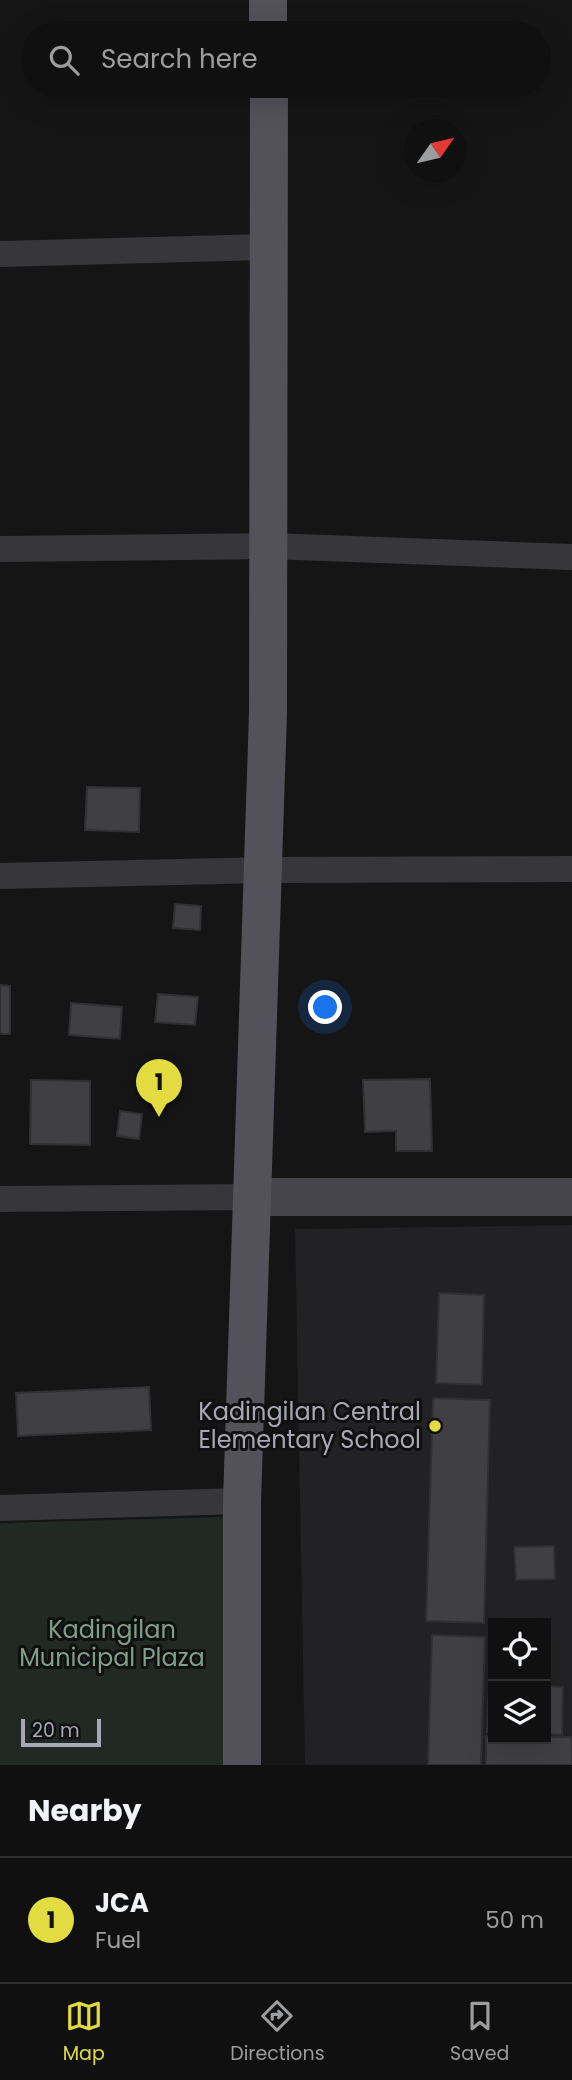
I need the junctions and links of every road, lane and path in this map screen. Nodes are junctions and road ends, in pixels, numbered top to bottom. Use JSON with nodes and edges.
{"nodes":[{"id":1,"x":268,"y":0,"type":"edge"},
{"id":2,"x":268,"y":21,"type":"edge"},
{"id":3,"x":269,"y":98,"type":"edge"},
{"id":4,"x":270,"y":247,"type":"junction"},
{"id":5,"x":0,"y":254,"type":"edge"},
{"id":6,"x":270,"y":546,"type":"junction"},
{"id":7,"x":0,"y":549,"type":"edge"},
{"id":8,"x":572,"y":557,"type":"edge"},
{"id":9,"x":572,"y":869,"type":"edge"},
{"id":10,"x":264,"y":870,"type":"junction"},
{"id":11,"x":0,"y":876,"type":"edge"},
{"id":12,"x":253,"y":1197,"type":"junction"},
{"id":13,"x":572,"y":1197,"type":"edge"},
{"id":14,"x":0,"y":1199,"type":"edge"},
{"id":15,"x":242,"y":1501,"type":"junction"},
{"id":16,"x":0,"y":1508,"type":"edge"},
{"id":17,"x":242,"y":1765,"type":"edge"}],
"edges":[{"from":1,"to":2,"type":"main road"},
{"from":3,"to":4,"type":"main road"},
{"from":4,"to":5,"type":"street"},
{"from":4,"to":6,"type":"main road"},
{"from":6,"to":7,"type":"street"},
{"from":6,"to":8,"type":"street"},
{"from":6,"to":10,"type":"main road"},
{"from":9,"to":10,"type":"street"},
{"from":10,"to":11,"type":"street"},
{"from":10,"to":12,"type":"main road"},
{"from":12,"to":13,"type":"street"},
{"from":12,"to":14,"type":"street"},
{"from":12,"to":15,"type":"main road"},
{"from":15,"to":16,"type":"street"},
{"from":15,"to":17,"type":"main road"}]}
